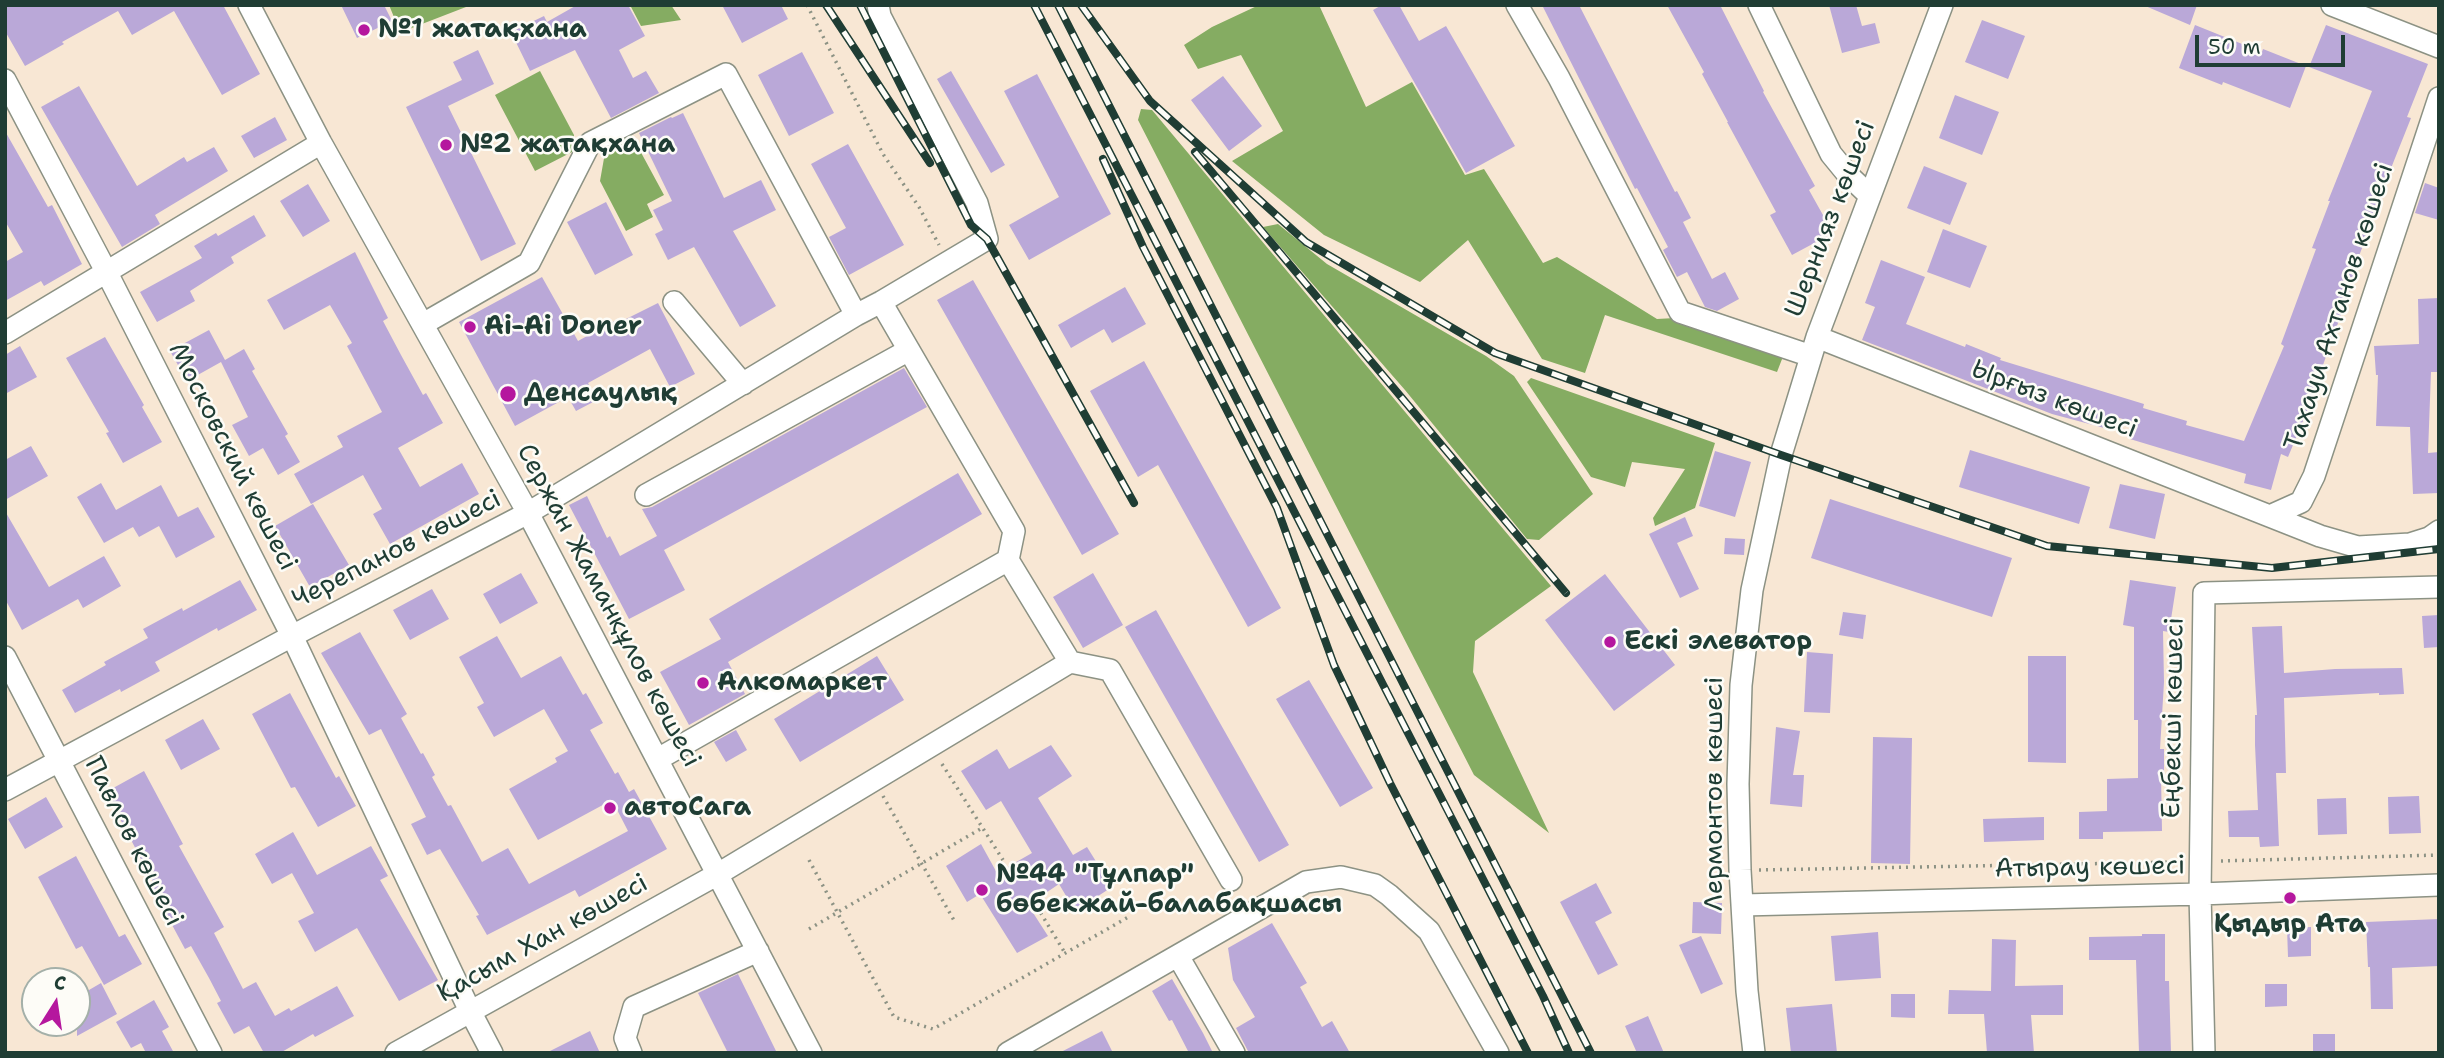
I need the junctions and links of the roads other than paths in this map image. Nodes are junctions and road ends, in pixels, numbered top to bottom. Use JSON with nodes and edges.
{"nodes":[{"id":1,"x":249,"y":5,"type":"edge"},
{"id":2,"x":878,"y":5,"type":"edge"},
{"id":3,"x":1517,"y":5,"type":"edge"},
{"id":4,"x":1759,"y":5,"type":"edge"},
{"id":5,"x":1942,"y":5,"type":"edge"},
{"id":6,"x":2332,"y":5,"type":"edge"},
{"id":7,"x":2439,"y":47,"type":"edge"},
{"id":8,"x":5,"y":80,"type":"edge"},
{"id":9,"x":2439,"y":98,"type":"edge"},
{"id":10,"x":321,"y":144,"type":"junction"},
{"id":11,"x":1869,"y":195,"type":"junction"},
{"id":12,"x":107,"y":273,"type":"junction"},
{"id":13,"x":674,"y":302,"type":"dead end"},
{"id":14,"x":881,"y":302,"type":"junction"},
{"id":15,"x":856,"y":315,"type":"junction"},
{"id":16,"x":423,"y":324,"type":"junction"},
{"id":17,"x":5,"y":333,"type":"edge"},
{"id":18,"x":1814,"y":347,"type":"junction"},
{"id":19,"x":909,"y":350,"type":"junction"},
{"id":20,"x":743,"y":384,"type":"junction"},
{"id":21,"x":1781,"y":455,"type":"joint"},
{"id":22,"x":646,"y":495,"type":"dead end"},
{"id":23,"x":528,"y":513,"type":"junction"},
{"id":24,"x":2272,"y":516,"type":"junction"},
{"id":25,"x":2439,"y":531,"type":"edge"},
{"id":26,"x":1008,"y":561,"type":"junction"},
{"id":27,"x":2439,"y":587,"type":"edge"},
{"id":28,"x":292,"y":636,"type":"junction"},
{"id":29,"x":5,"y":657,"type":"edge"},
{"id":30,"x":1070,"y":662,"type":"junction"},
{"id":31,"x":658,"y":760,"type":"junction"},
{"id":32,"x":60,"y":761,"type":"junction"},
{"id":33,"x":5,"y":790,"type":"edge"},
{"id":34,"x":718,"y":874,"type":"junction"},
{"id":35,"x":1231,"y":880,"type":"dead end"},
{"id":36,"x":2439,"y":885,"type":"edge"},
{"id":37,"x":2200,"y":894,"type":"junction"},
{"id":38,"x":1742,"y":905,"type":"junction"},
{"id":39,"x":758,"y":951,"type":"junction"},
{"id":40,"x":1178,"y":956,"type":"junction"},
{"id":41,"x":470,"y":1011,"type":"junction"},
{"id":42,"x":211,"y":1053,"type":"edge"},
{"id":43,"x":396,"y":1053,"type":"edge"},
{"id":44,"x":492,"y":1053,"type":"edge"},
{"id":45,"x":631,"y":1053,"type":"edge"},
{"id":46,"x":811,"y":1053,"type":"edge"},
{"id":47,"x":1008,"y":1053,"type":"edge"},
{"id":48,"x":1234,"y":1053,"type":"edge"},
{"id":49,"x":1498,"y":1053,"type":"edge"},
{"id":50,"x":1754,"y":1053,"type":"edge"},
{"id":51,"x":2204,"y":1053,"type":"edge"}],
"edges":[{"from":1,"to":10,"type":"street","name":"Сержан Жаманқұлов көшесі"},
{"from":2,"to":14,"type":"street","name":"Черепанов көшесі"},
{"from":3,"to":18,"type":"street","name":"Ырғыз көшесі"},
{"from":4,"to":11,"type":"street"},
{"from":5,"to":11,"type":"street","name":"Шернияз көшесі"},
{"from":6,"to":7,"type":"street"},
{"from":8,"to":12,"type":"street","name":"Московский көшесі"},
{"from":9,"to":24,"type":"street","name":"Тахауи Ахтанов көшесі"},
{"from":10,"to":12,"type":"street"},
{"from":10,"to":16,"type":"street","name":"Сержан Жаманқұлов көшесі"},
{"from":11,"to":18,"type":"street","name":"Шернияз көшесі"},
{"from":12,"to":17,"type":"street"},
{"from":12,"to":28,"type":"street","name":"Московский көшесі"},
{"from":13,"to":20,"type":"street"},
{"from":14,"to":15,"type":"street","name":"Черепанов көшесі"},
{"from":14,"to":19,"type":"street"},
{"from":15,"to":16,"type":"street"},
{"from":15,"to":20,"type":"street","name":"Черепанов көшесі"},
{"from":16,"to":23,"type":"street","name":"Сержан Жаманқұлов көшесі"},
{"from":18,"to":21,"type":"street","name":"Шернияз көшесі"},
{"from":18,"to":24,"type":"street","name":"Ырғыз көшесі"},
{"from":19,"to":22,"type":"street"},
{"from":19,"to":26,"type":"street"},
{"from":20,"to":23,"type":"street","name":"Черепанов көшесі"},
{"from":21,"to":38,"type":"street","name":"Лермонтов көшесі"},
{"from":23,"to":28,"type":"street","name":"Черепанов көшесі"},
{"from":23,"to":31,"type":"street","name":"Сержан Жаманқұлов көшесі"},
{"from":24,"to":25,"type":"street","name":"Ырғыз көшесі"},
{"from":26,"to":30,"type":"street"},
{"from":26,"to":31,"type":"street"},
{"from":27,"to":37,"type":"street","name":"Еңбекші көшесі"},
{"from":28,"to":32,"type":"street","name":"Черепанов көшесі"},
{"from":28,"to":41,"type":"street","name":"Московский көшесі"},
{"from":29,"to":32,"type":"street","name":"Павлов көшесі"},
{"from":30,"to":34,"type":"street","name":"Қасым Хан көшесі"},
{"from":30,"to":35,"type":"street"},
{"from":31,"to":34,"type":"street","name":"Сержан Жаманқұлов көшесі"},
{"from":32,"to":33,"type":"street","name":"Черепанов көшесі"},
{"from":32,"to":42,"type":"street","name":"Павлов көшесі"},
{"from":34,"to":39,"type":"street","name":"Сержан Жаманқұлов көшесі"},
{"from":34,"to":41,"type":"street","name":"Қасым Хан көшесі"},
{"from":36,"to":37,"type":"street","name":"Атырау көшесі"},
{"from":37,"to":38,"type":"street","name":"Атырау көшесі"},
{"from":37,"to":51,"type":"street","name":"Еңбекші көшесі"},
{"from":38,"to":50,"type":"street","name":"Лермонтов көшесі"},
{"from":39,"to":45,"type":"street"},
{"from":39,"to":46,"type":"street","name":"Сержан Жаманқұлов көшесі"},
{"from":40,"to":47,"type":"street"},
{"from":40,"to":48,"type":"street"},
{"from":40,"to":49,"type":"street"},
{"from":41,"to":43,"type":"street","name":"Қасым Хан көшесі"},
{"from":41,"to":44,"type":"street","name":"Московский көшесі"}]}
